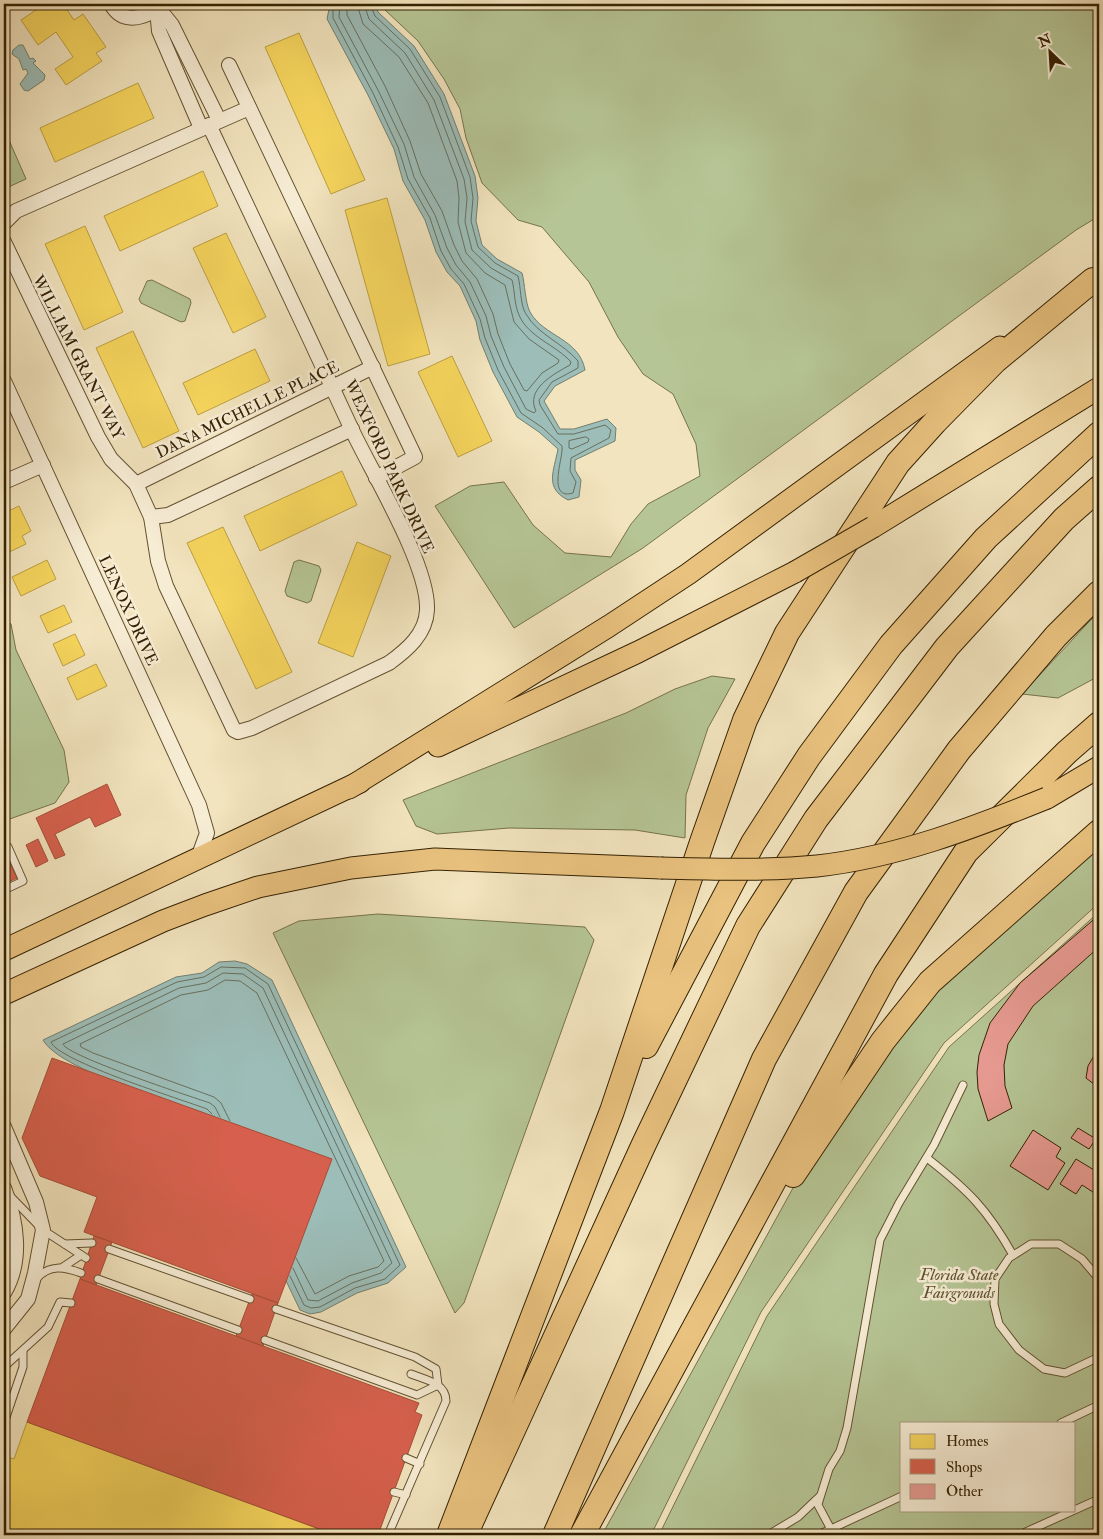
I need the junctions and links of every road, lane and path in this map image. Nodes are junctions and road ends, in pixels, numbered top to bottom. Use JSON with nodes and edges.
{"nodes":[{"id":1,"x":111,"y":4,"type":"edge"},
{"id":2,"x":156,"y":6,"type":"edge"},
{"id":3,"x":229,"y":65,"type":"dead end"},
{"id":4,"x":249,"y":108,"type":"junction"},
{"id":5,"x":210,"y":125,"type":"junction"},
{"id":6,"x":4,"y":223,"type":"edge"},
{"id":7,"x":4,"y":242,"type":"edge"},
{"id":8,"x":1096,"y":278,"type":"edge"},
{"id":9,"x":373,"y":367,"type":"junction"},
{"id":10,"x":4,"y":380,"type":"edge"},
{"id":11,"x":333,"y":386,"type":"junction"},
{"id":12,"x":1099,"y":388,"type":"edge"},
{"id":13,"x":352,"y":429,"type":"junction"},
{"id":14,"x":1099,"y":434,"type":"edge"},
{"id":15,"x":43,"y":465,"type":"junction"},
{"id":16,"x":376,"y":478,"type":"junction"},
{"id":17,"x":4,"y":482,"type":"edge"},
{"id":18,"x":136,"y":484,"type":"junction"},
{"id":19,"x":1099,"y":488,"type":"edge"},
{"id":20,"x":151,"y":517,"type":"junction"},
{"id":21,"x":1099,"y":593,"type":"edge"},
{"id":22,"x":1099,"y":724,"type":"edge"},
{"id":23,"x":234,"y":730,"type":"joint"},
{"id":24,"x":1099,"y":767,"type":"edge"},
{"id":25,"x":348,"y":788,"type":"junction"},
{"id":26,"x":1099,"y":832,"type":"edge"},
{"id":27,"x":4,"y":849,"type":"edge"},
{"id":28,"x":198,"y":858,"type":"junction"},
{"id":29,"x":4,"y":890,"type":"edge"},
{"id":30,"x":5,"y":951,"type":"edge"},
{"id":31,"x":4,"y":994,"type":"edge"},
{"id":32,"x":962,"y":1085,"type":"dead end"},
{"id":33,"x":612,"y":1111,"type":"junction"},
{"id":34,"x":4,"y":1127,"type":"edge"},
{"id":35,"x":927,"y":1158,"type":"junction"},
{"id":36,"x":5,"y":1198,"type":"edge"},
{"id":37,"x":42,"y":1230,"type":"junction"},
{"id":38,"x":92,"y":1243,"type":"dead end"},
{"id":39,"x":64,"y":1244,"type":"junction"},
{"id":40,"x":109,"y":1249,"type":"dead end"},
{"id":41,"x":1013,"y":1256,"type":"junction"},
{"id":42,"x":63,"y":1266,"type":"junction"},
{"id":43,"x":81,"y":1273,"type":"dead end"},
{"id":44,"x":98,"y":1279,"type":"dead end"},
{"id":45,"x":1099,"y":1279,"type":"edge"},
{"id":46,"x":34,"y":1281,"type":"junction"},
{"id":47,"x":716,"y":1288,"type":"junction"},
{"id":48,"x":4,"y":1293,"type":"edge"},
{"id":49,"x":250,"y":1299,"type":"dead end"},
{"id":50,"x":71,"y":1304,"type":"dead end"},
{"id":51,"x":276,"y":1308,"type":"dead end"},
{"id":52,"x":4,"y":1329,"type":"edge"},
{"id":53,"x":238,"y":1330,"type":"dead end"},
{"id":54,"x":265,"y":1340,"type":"dead end"},
{"id":55,"x":23,"y":1351,"type":"junction"},
{"id":56,"x":1099,"y":1357,"type":"edge"},
{"id":57,"x":4,"y":1367,"type":"edge"},
{"id":58,"x":411,"y":1374,"type":"dead end"},
{"id":59,"x":438,"y":1385,"type":"junction"},
{"id":60,"x":1099,"y":1405,"type":"edge"},
{"id":61,"x":1063,"y":1422,"type":"edge"},
{"id":62,"x":4,"y":1423,"type":"edge"},
{"id":63,"x":406,"y":1458,"type":"dead end"},
{"id":64,"x":420,"y":1464,"type":"junction"},
{"id":65,"x":394,"y":1492,"type":"dead end"},
{"id":66,"x":406,"y":1495,"type":"junction"},
{"id":67,"x":821,"y":1495,"type":"junction"},
{"id":68,"x":900,"y":1497,"type":"edge"},
{"id":69,"x":1099,"y":1499,"type":"edge"},
{"id":70,"x":1076,"y":1509,"type":"edge"},
{"id":71,"x":1070,"y":1512,"type":"edge"},
{"id":72,"x":832,"y":1533,"type":"edge"},
{"id":73,"x":388,"y":1535,"type":"edge"},
{"id":74,"x":449,"y":1535,"type":"edge"},
{"id":75,"x":465,"y":1535,"type":"edge"},
{"id":76,"x":555,"y":1535,"type":"edge"},
{"id":77,"x":582,"y":1535,"type":"edge"},
{"id":78,"x":768,"y":1535,"type":"edge"},
{"id":79,"x":818,"y":1535,"type":"edge"},
{"id":80,"x":1019,"y":1535,"type":"edge"}],
"edges":[{"from":1,"to":2,"type":"street"},
{"from":2,"to":5,"type":"street","name":"WEXFORD PARK DRIVE"},
{"from":2,"to":5,"type":"street","name":"WEXFORD PARK DRIVE"},
{"from":3,"to":4,"type":"street"},
{"from":4,"to":5,"type":"street"},
{"from":4,"to":9,"type":"street"},
{"from":5,"to":6,"type":"street"},
{"from":5,"to":11,"type":"street","name":"WEXFORD PARK DRIVE"},
{"from":7,"to":18,"type":"street","name":"WILLIAM GRANT WAY"},
{"from":8,"to":25,"type":"main road"},
{"from":8,"to":33,"type":"highway"},
{"from":9,"to":11,"type":"street","name":"DANA MICHELLE PLACE"},
{"from":9,"to":16,"type":"street"},
{"from":10,"to":15,"type":"street","name":"LENOX DRIVE"},
{"from":11,"to":13,"type":"street","name":"WEXFORD PARK DRIVE"},
{"from":11,"to":18,"type":"street","name":"DANA MICHELLE PLACE"},
{"from":12,"to":25,"type":"main road","bridge":true},
{"from":13,"to":16,"type":"street","name":"WEXFORD PARK DRIVE"},
{"from":13,"to":20,"type":"street"},
{"from":14,"to":33,"type":"highway"},
{"from":15,"to":17,"type":"street"},
{"from":15,"to":28,"type":"street","name":"LENOX DRIVE"},
{"from":16,"to":23,"type":"street","name":"WEXFORD PARK DRIVE"},
{"from":18,"to":20,"type":"street","name":"WILLIAM GRANT WAY"},
{"from":19,"to":75,"type":"highway"},
{"from":20,"to":23,"type":"street","name":"WILLIAM GRANT WAY"},
{"from":21,"to":76,"type":"highway"},
{"from":22,"to":47,"type":"highway"},
{"from":24,"to":31,"type":"main road","bridge":true},
{"from":25,"to":28,"type":"main road"},
{"from":26,"to":47,"type":"highway"},
{"from":27,"to":29,"type":"lane"},
{"from":28,"to":30,"type":"main road"},
{"from":32,"to":35,"type":"lane"},
{"from":33,"to":74,"type":"highway"},
{"from":34,"to":37,"type":"street"},
{"from":35,"to":41,"type":"lane"},
{"from":35,"to":67,"type":"lane"},
{"from":36,"to":37,"type":"lane"},
{"from":36,"to":48,"type":"street"},
{"from":37,"to":39,"type":"lane"},
{"from":37,"to":46,"type":"street"},
{"from":38,"to":39,"type":"lane"},
{"from":39,"to":42,"type":"lane"},
{"from":40,"to":49,"type":"lane"},
{"from":41,"to":45,"type":"lane"},
{"from":41,"to":56,"type":"lane"},
{"from":42,"to":43,"type":"lane"},
{"from":42,"to":46,"type":"lane"},
{"from":44,"to":53,"type":"lane"},
{"from":46,"to":52,"type":"street"},
{"from":47,"to":77,"type":"highway"},
{"from":50,"to":55,"type":"lane"},
{"from":51,"to":59,"type":"lane"},
{"from":54,"to":59,"type":"lane"},
{"from":55,"to":57,"type":"lane"},
{"from":55,"to":62,"type":"lane"},
{"from":58,"to":59,"type":"lane"},
{"from":59,"to":64,"type":"lane"},
{"from":60,"to":61,"type":"lane"},
{"from":63,"to":64,"type":"lane"},
{"from":64,"to":66,"type":"lane"},
{"from":65,"to":66,"type":"lane"},
{"from":66,"to":73,"type":"lane"},
{"from":67,"to":72,"type":"lane"},
{"from":67,"to":78,"type":"lane"},
{"from":68,"to":72,"type":"lane"},
{"from":69,"to":70,"type":"lane"},
{"from":71,"to":80,"type":"lane"},
{"from":72,"to":79,"type":"lane"}]}
